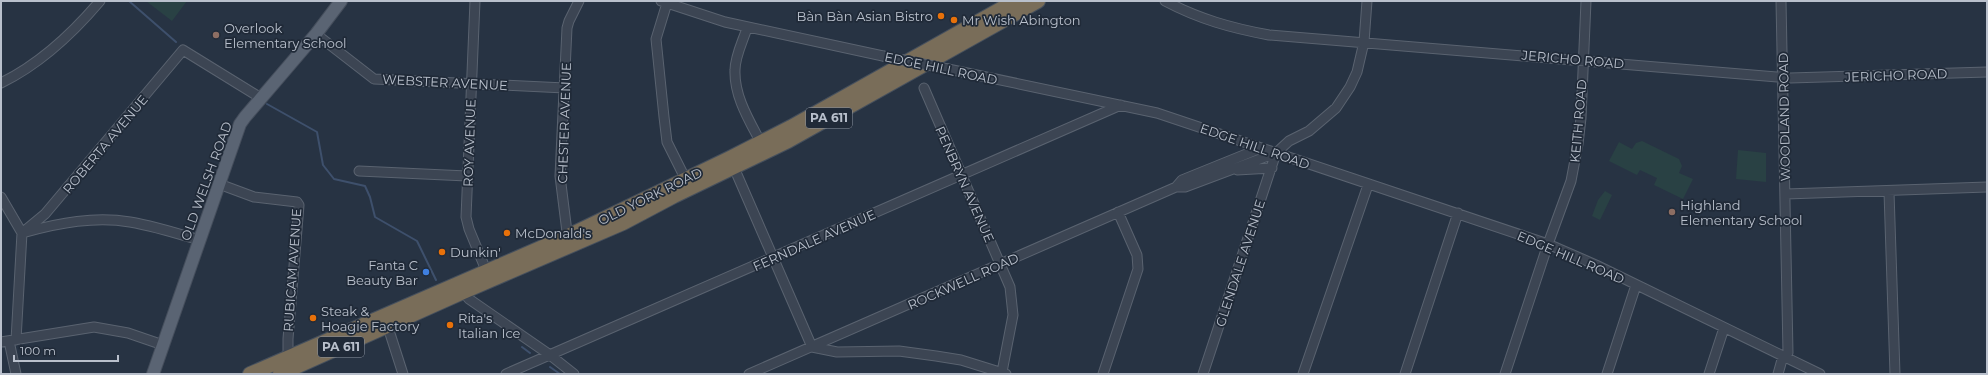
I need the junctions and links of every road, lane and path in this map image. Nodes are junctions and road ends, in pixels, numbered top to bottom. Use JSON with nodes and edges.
{"nodes":[{"id":1,"x":100,"y":1,"type":"edge"},
{"id":2,"x":341,"y":1,"type":"edge"},
{"id":3,"x":475,"y":1,"type":"edge"},
{"id":4,"x":579,"y":1,"type":"edge"},
{"id":5,"x":1015,"y":1,"type":"edge"},
{"id":6,"x":1038,"y":1,"type":"edge"},
{"id":7,"x":1165,"y":1,"type":"edge"},
{"id":8,"x":1367,"y":1,"type":"edge"},
{"id":9,"x":1586,"y":1,"type":"edge"},
{"id":10,"x":1782,"y":1,"type":"edge"},
{"id":11,"x":664,"y":2,"type":"edge"},
{"id":12,"x":747,"y":28,"type":"junction"},
{"id":13,"x":316,"y":34,"type":"junction"},
{"id":14,"x":1364,"y":42,"type":"junction"},
{"id":15,"x":1583,"y":60,"type":"junction"},
{"id":16,"x":1987,"y":72,"type":"edge"},
{"id":17,"x":1783,"y":77,"type":"junction"},
{"id":18,"x":1,"y":83,"type":"edge"},
{"id":19,"x":471,"y":83,"type":"junction"},
{"id":20,"x":565,"y":88,"type":"junction"},
{"id":21,"x":924,"y":88,"type":"dead end"},
{"id":22,"x":261,"y":98,"type":"junction"},
{"id":23,"x":1121,"y":105,"type":"junction"},
{"id":24,"x":761,"y":142,"type":"junction"},
{"id":25,"x":1261,"y":148,"type":"junction"},
{"id":26,"x":1276,"y":153,"type":"junction"},
{"id":27,"x":732,"y":163,"type":"junction"},
{"id":28,"x":1272,"y":168,"type":"junction"},
{"id":29,"x":1227,"y":170,"type":"junction"},
{"id":30,"x":359,"y":171,"type":"dead end"},
{"id":31,"x":961,"y":174,"type":"junction"},
{"id":32,"x":468,"y":176,"type":"junction"},
{"id":33,"x":219,"y":184,"type":"junction"},
{"id":34,"x":688,"y":184,"type":"junction"},
{"id":35,"x":1368,"y":184,"type":"junction"},
{"id":36,"x":1176,"y":187,"type":"junction"},
{"id":37,"x":1987,"y":187,"type":"edge"},
{"id":38,"x":1889,"y":192,"type":"junction"},
{"id":39,"x":1786,"y":194,"type":"junction"},
{"id":40,"x":1,"y":197,"type":"edge"},
{"id":41,"x":1118,"y":212,"type":"junction"},
{"id":42,"x":1458,"y":213,"type":"junction"},
{"id":43,"x":22,"y":233,"type":"junction"},
{"id":44,"x":199,"y":240,"type":"junction"},
{"id":45,"x":568,"y":242,"type":"junction"},
{"id":46,"x":1548,"y":244,"type":"junction"},
{"id":47,"x":774,"y":258,"type":"junction"},
{"id":48,"x":1000,"y":264,"type":"junction"},
{"id":49,"x":488,"y":275,"type":"junction"},
{"id":50,"x":1636,"y":286,"type":"junction"},
{"id":51,"x":463,"y":292,"type":"junction"},
{"id":52,"x":386,"y":321,"type":"junction"},
{"id":53,"x":1724,"y":328,"type":"junction"},
{"id":54,"x":9,"y":341,"type":"edge"},
{"id":55,"x":163,"y":345,"type":"junction"},
{"id":56,"x":812,"y":347,"type":"junction"},
{"id":57,"x":550,"y":355,"type":"junction"},
{"id":58,"x":1783,"y":356,"type":"junction"},
{"id":59,"x":292,"y":362,"type":"junction"},
{"id":60,"x":1004,"y":373,"type":"edge"},
{"id":61,"x":16,"y":374,"type":"edge"},
{"id":62,"x":153,"y":374,"type":"edge"},
{"id":63,"x":250,"y":374,"type":"edge"},
{"id":64,"x":280,"y":374,"type":"edge"},
{"id":65,"x":403,"y":374,"type":"edge"},
{"id":66,"x":506,"y":374,"type":"edge"},
{"id":67,"x":574,"y":374,"type":"edge"},
{"id":68,"x":749,"y":374,"type":"edge"},
{"id":69,"x":1103,"y":374,"type":"edge"},
{"id":70,"x":1203,"y":374,"type":"edge"},
{"id":71,"x":1303,"y":374,"type":"edge"},
{"id":72,"x":1405,"y":374,"type":"edge"},
{"id":73,"x":1505,"y":374,"type":"edge"},
{"id":74,"x":1607,"y":374,"type":"edge"},
{"id":75,"x":1709,"y":374,"type":"edge"},
{"id":76,"x":1778,"y":374,"type":"edge"},
{"id":77,"x":1820,"y":374,"type":"edge"},
{"id":78,"x":1895,"y":374,"type":"edge"}],
"edges":[{"from":1,"to":18,"type":"street"},
{"from":2,"to":13,"type":"main road","name":"OLD WELSH ROAD"},
{"from":3,"to":19,"type":"street","name":"ROY AVENUE"},
{"from":4,"to":20,"type":"street","name":"CHESTER AVENUE"},
{"from":5,"to":24,"type":"highway","name":"OLD YORK ROAD","number":"PA 611"},
{"from":6,"to":27,"type":"highway","name":"OLD YORK ROAD","number":"PA 611"},
{"from":7,"to":14,"type":"street","name":"JERICHO ROAD"},
{"from":8,"to":14,"type":"street","name":"ROCKWELL ROAD"},
{"from":9,"to":15,"type":"street","name":"KEITH ROAD"},
{"from":10,"to":17,"type":"street","name":"WOODLAND ROAD"},
{"from":11,"to":12,"type":"street","name":"EDGE HILL ROAD"},
{"from":11,"to":34,"type":"street"},
{"from":12,"to":23,"type":"street","name":"EDGE HILL ROAD","bridge":true},
{"from":12,"to":24,"type":"street"},
{"from":13,"to":19,"type":"street","name":"WEBSTER AVENUE"},
{"from":13,"to":22,"type":"main road","name":"OLD WELSH ROAD"},
{"from":14,"to":15,"type":"street","name":"JERICHO ROAD"},
{"from":14,"to":26,"type":"street","name":"ROCKWELL ROAD"},
{"from":15,"to":17,"type":"street","name":"JERICHO ROAD"},
{"from":15,"to":46,"type":"street","name":"KEITH ROAD"},
{"from":16,"to":17,"type":"street","name":"JERICHO ROAD"},
{"from":17,"to":39,"type":"street","name":"WOODLAND ROAD"},
{"from":19,"to":20,"type":"street","name":"WEBSTER AVENUE"},
{"from":19,"to":32,"type":"street","name":"ROY AVENUE"},
{"from":20,"to":45,"type":"street","name":"CHESTER AVENUE"},
{"from":21,"to":31,"type":"street","name":"PENBRYN AVENUE"},
{"from":22,"to":33,"type":"main road","name":"OLD WELSH ROAD"},
{"from":22,"to":43,"type":"street","name":"ROBERTA AVENUE"},
{"from":23,"to":25,"type":"street","name":"EDGE HILL ROAD"},
{"from":23,"to":31,"type":"street","name":"FERNDALE AVENUE"},
{"from":24,"to":27,"type":"highway","name":"OLD YORK ROAD","number":"PA 611"},
{"from":25,"to":26,"type":"street","name":"EDGE HILL ROAD"},
{"from":25,"to":36,"type":"street","name":"ROCKWELL ROAD"},
{"from":26,"to":28,"type":"street","name":"GLENDALE AVENUE"},
{"from":26,"to":29,"type":"street","name":"ROCKWELL ROAD"},
{"from":26,"to":35,"type":"street","name":"EDGE HILL ROAD"},
{"from":27,"to":34,"type":"highway","name":"OLD YORK ROAD","number":"PA 611"},
{"from":27,"to":47,"type":"street"},
{"from":28,"to":29,"type":"street","name":"ROCKWELL ROAD"},
{"from":28,"to":70,"type":"street","name":"GLENDALE AVENUE"},
{"from":29,"to":36,"type":"street","name":"ROCKWELL ROAD"},
{"from":30,"to":32,"type":"street"},
{"from":31,"to":47,"type":"street","name":"FERNDALE AVENUE"},
{"from":31,"to":48,"type":"street","name":"PENBRYN AVENUE"},
{"from":32,"to":49,"type":"street","name":"ROY AVENUE"},
{"from":33,"to":44,"type":"main road","name":"OLD WELSH ROAD"},
{"from":33,"to":59,"type":"street","name":"RUBICAM AVENUE"},
{"from":34,"to":45,"type":"highway","name":"OLD YORK ROAD","number":"PA 611"},
{"from":35,"to":42,"type":"street","name":"EDGE HILL ROAD"},
{"from":35,"to":71,"type":"street"},
{"from":36,"to":41,"type":"street","name":"ROCKWELL ROAD"},
{"from":37,"to":38,"type":"street"},
{"from":38,"to":39,"type":"street"},
{"from":38,"to":78,"type":"street"},
{"from":39,"to":58,"type":"street","name":"WOODLAND ROAD"},
{"from":40,"to":43,"type":"street"},
{"from":41,"to":48,"type":"street","name":"ROCKWELL ROAD"},
{"from":41,"to":69,"type":"street"},
{"from":42,"to":46,"type":"street","name":"EDGE HILL ROAD"},
{"from":42,"to":72,"type":"street"},
{"from":43,"to":44,"type":"street"},
{"from":43,"to":54,"type":"street"},
{"from":44,"to":55,"type":"main road","name":"OLD WELSH ROAD"},
{"from":45,"to":49,"type":"highway","name":"OLD YORK ROAD","number":"PA 611"},
{"from":46,"to":50,"type":"street","name":"EDGE HILL ROAD"},
{"from":46,"to":73,"type":"street","name":"KEITH ROAD"},
{"from":47,"to":56,"type":"street"},
{"from":47,"to":57,"type":"street","name":"FERNDALE AVENUE"},
{"from":48,"to":56,"type":"street","name":"ROCKWELL ROAD"},
{"from":48,"to":60,"type":"street","name":"PENBRYN AVENUE"},
{"from":49,"to":51,"type":"highway","name":"OLD YORK ROAD","number":"PA 611"},
{"from":49,"to":52,"type":"highway","name":"OLD YORK ROAD","number":"PA 611"},
{"from":50,"to":53,"type":"street","name":"EDGE HILL ROAD"},
{"from":50,"to":74,"type":"street"},
{"from":51,"to":52,"type":"highway","name":"OLD YORK ROAD","number":"PA 611"},
{"from":51,"to":57,"type":"street"},
{"from":52,"to":59,"type":"highway","name":"OLD YORK ROAD","number":"PA 611"},
{"from":52,"to":65,"type":"street"},
{"from":53,"to":58,"type":"street","name":"EDGE HILL ROAD"},
{"from":53,"to":75,"type":"street"},
{"from":54,"to":55,"type":"street"},
{"from":54,"to":61,"type":"street"},
{"from":55,"to":62,"type":"main road","name":"OLD WELSH ROAD"},
{"from":56,"to":60,"type":"street"},
{"from":56,"to":68,"type":"street","name":"ROCKWELL ROAD"},
{"from":57,"to":66,"type":"street","name":"FERNDALE AVENUE"},
{"from":57,"to":67,"type":"street"},
{"from":58,"to":76,"type":"street","name":"WOODLAND ROAD"},
{"from":58,"to":77,"type":"street","name":"EDGE HILL ROAD"},
{"from":59,"to":63,"type":"highway","name":"OLD YORK ROAD","number":"PA 611"},
{"from":59,"to":64,"type":"highway","name":"OLD YORK ROAD","number":"PA 611"}]}
